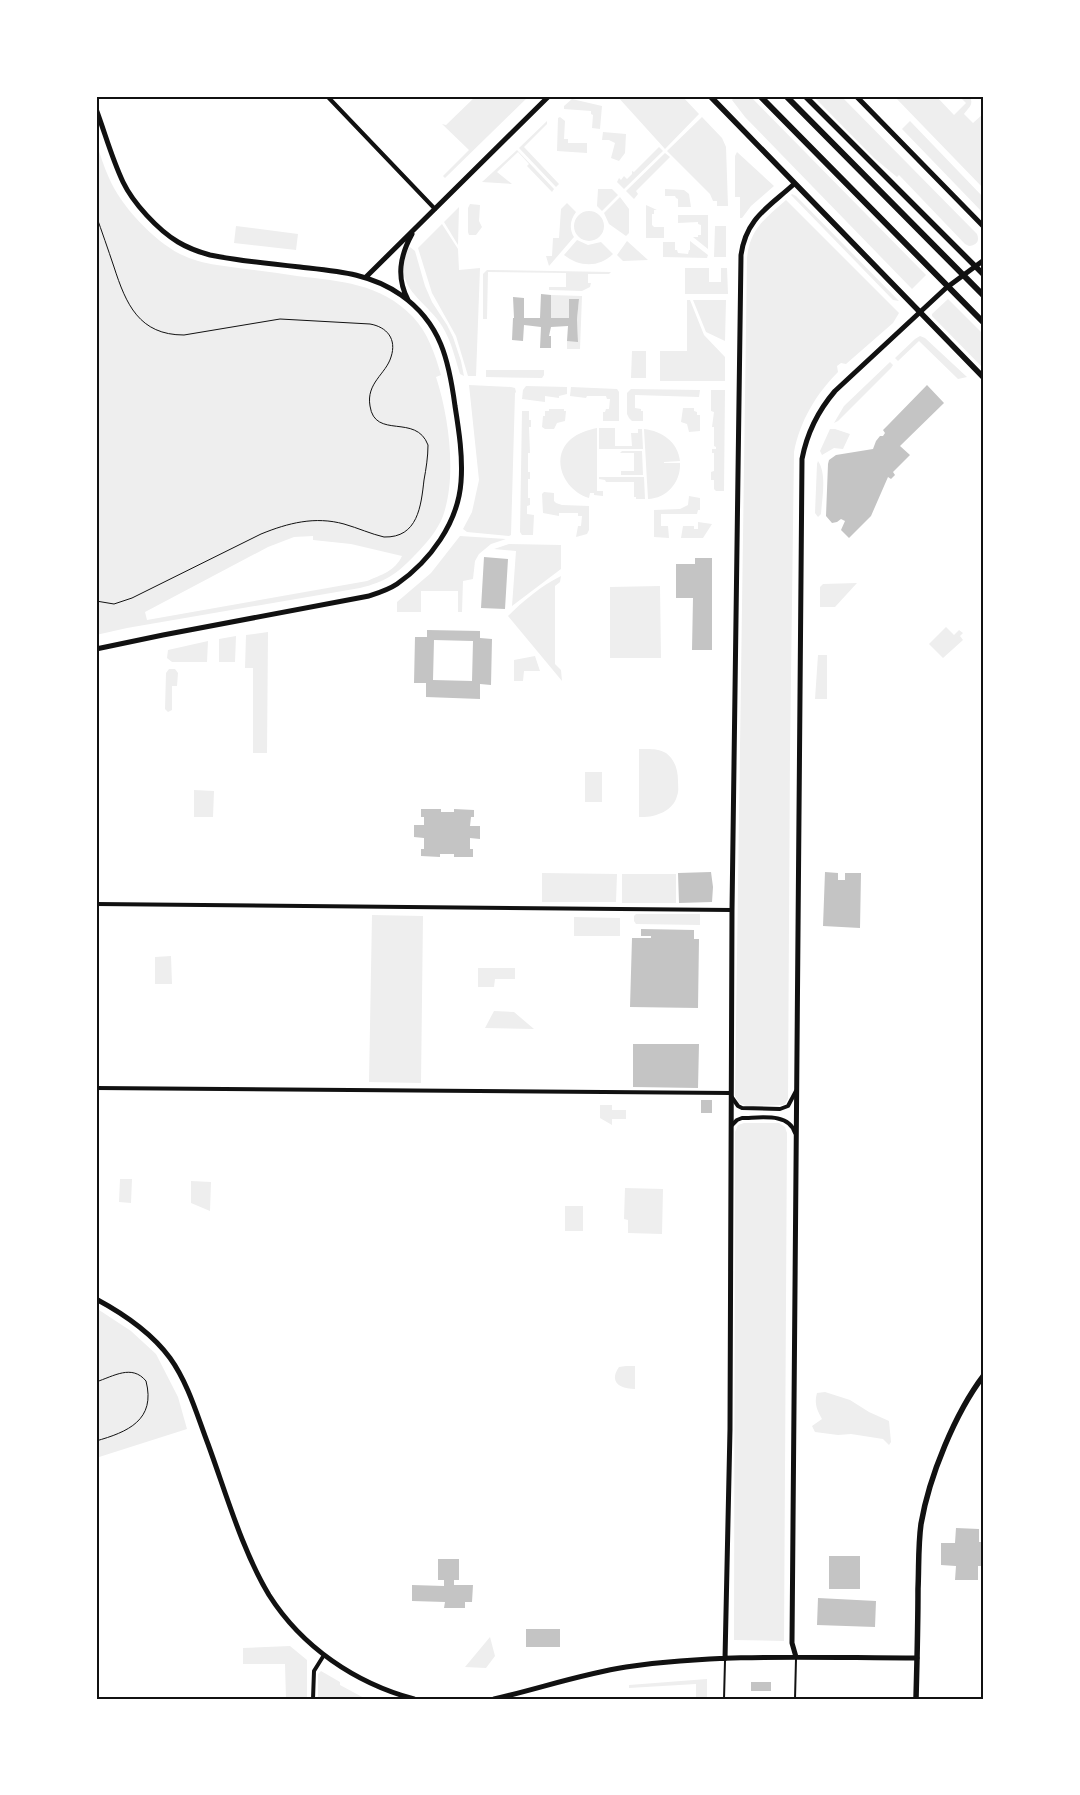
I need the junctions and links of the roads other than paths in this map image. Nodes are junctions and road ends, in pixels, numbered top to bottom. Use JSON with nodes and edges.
{"nodes":[{"id":1,"x":327,"y":96,"type":"edge"},
{"id":2,"x":549,"y":96,"type":"edge"},
{"id":3,"x":710,"y":96,"type":"edge"},
{"id":4,"x":760,"y":96,"type":"edge"},
{"id":5,"x":786,"y":96,"type":"edge"},
{"id":6,"x":805,"y":96,"type":"edge"},
{"id":7,"x":856,"y":96,"type":"edge"},
{"id":8,"x":96,"y":109,"type":"edge"},
{"id":9,"x":794,"y":184,"type":"junction"},
{"id":10,"x":435,"y":209,"type":"junction"},
{"id":11,"x":984,"y":227,"type":"edge"},
{"id":12,"x":414,"y":230,"type":"junction"},
{"id":13,"x":984,"y":260,"type":"edge"},
{"id":14,"x":976,"y":267,"type":"junction"},
{"id":15,"x":984,"y":275,"type":"edge"},
{"id":16,"x":366,"y":277,"type":"junction"},
{"id":17,"x":984,"y":296,"type":"edge"},
{"id":18,"x":409,"y":302,"type":"junction"},
{"id":19,"x":920,"y":312,"type":"junction"},
{"id":20,"x":984,"y":323,"type":"edge"},
{"id":21,"x":984,"y":378,"type":"edge"},
{"id":22,"x":96,"y":649,"type":"edge"},
{"id":23,"x":96,"y":904,"type":"edge"},
{"id":24,"x":732,"y":910,"type":"junction"},
{"id":25,"x":96,"y":1088,"type":"edge"},
{"id":26,"x":797,"y":1088,"type":"junction"},
{"id":27,"x":731,"y":1094,"type":"junction"},
{"id":28,"x":731,"y":1132,"type":"junction"},
{"id":29,"x":796,"y":1140,"type":"junction"},
{"id":30,"x":96,"y":1299,"type":"edge"},
{"id":31,"x":984,"y":1375,"type":"edge"},
{"id":32,"x":324,"y":1656,"type":"junction"},
{"id":33,"x":725,"y":1658,"type":"junction"},
{"id":34,"x":796,"y":1658,"type":"junction"},
{"id":35,"x":917,"y":1658,"type":"junction"},
{"id":36,"x":313,"y":1699,"type":"edge"},
{"id":37,"x":414,"y":1699,"type":"edge"},
{"id":38,"x":494,"y":1699,"type":"edge"},
{"id":39,"x":724,"y":1699,"type":"edge"},
{"id":40,"x":795,"y":1699,"type":"edge"},
{"id":41,"x":916,"y":1699,"type":"edge"}],
"edges":[{"from":1,"to":10,"type":"street"},
{"from":2,"to":10,"type":"street"},
{"from":3,"to":9,"type":"main road"},
{"from":4,"to":20,"type":"main road"},
{"from":5,"to":17,"type":"main road"},
{"from":6,"to":14,"type":"main road"},
{"from":7,"to":11,"type":"street"},
{"from":8,"to":16,"type":"street"},
{"from":9,"to":19,"type":"main road"},
{"from":9,"to":24,"type":"street"},
{"from":10,"to":12,"type":"street"},
{"from":12,"to":16,"type":"street"},
{"from":12,"to":18,"type":"street"},
{"from":13,"to":14,"type":"street"},
{"from":14,"to":15,"type":"main road"},
{"from":14,"to":19,"type":"street"},
{"from":16,"to":18,"type":"street"},
{"from":18,"to":22,"type":"street"},
{"from":19,"to":21,"type":"main road"},
{"from":19,"to":26,"type":"street"},
{"from":23,"to":24,"type":"street"},
{"from":24,"to":27,"type":"street"},
{"from":25,"to":27,"type":"street"},
{"from":26,"to":27,"type":"street"},
{"from":26,"to":29,"type":"street"},
{"from":27,"to":28,"type":"street"},
{"from":28,"to":29,"type":"street"},
{"from":28,"to":33,"type":"street"},
{"from":29,"to":34,"type":"street"},
{"from":30,"to":32,"type":"street"},
{"from":31,"to":35,"type":"main road"},
{"from":32,"to":36,"type":"street"},
{"from":32,"to":37,"type":"street"},
{"from":33,"to":34,"type":"street"},
{"from":33,"to":38,"type":"street"},
{"from":33,"to":39,"type":"lane"},
{"from":34,"to":35,"type":"street"},
{"from":34,"to":40,"type":"lane"},
{"from":35,"to":41,"type":"main road"}]}
